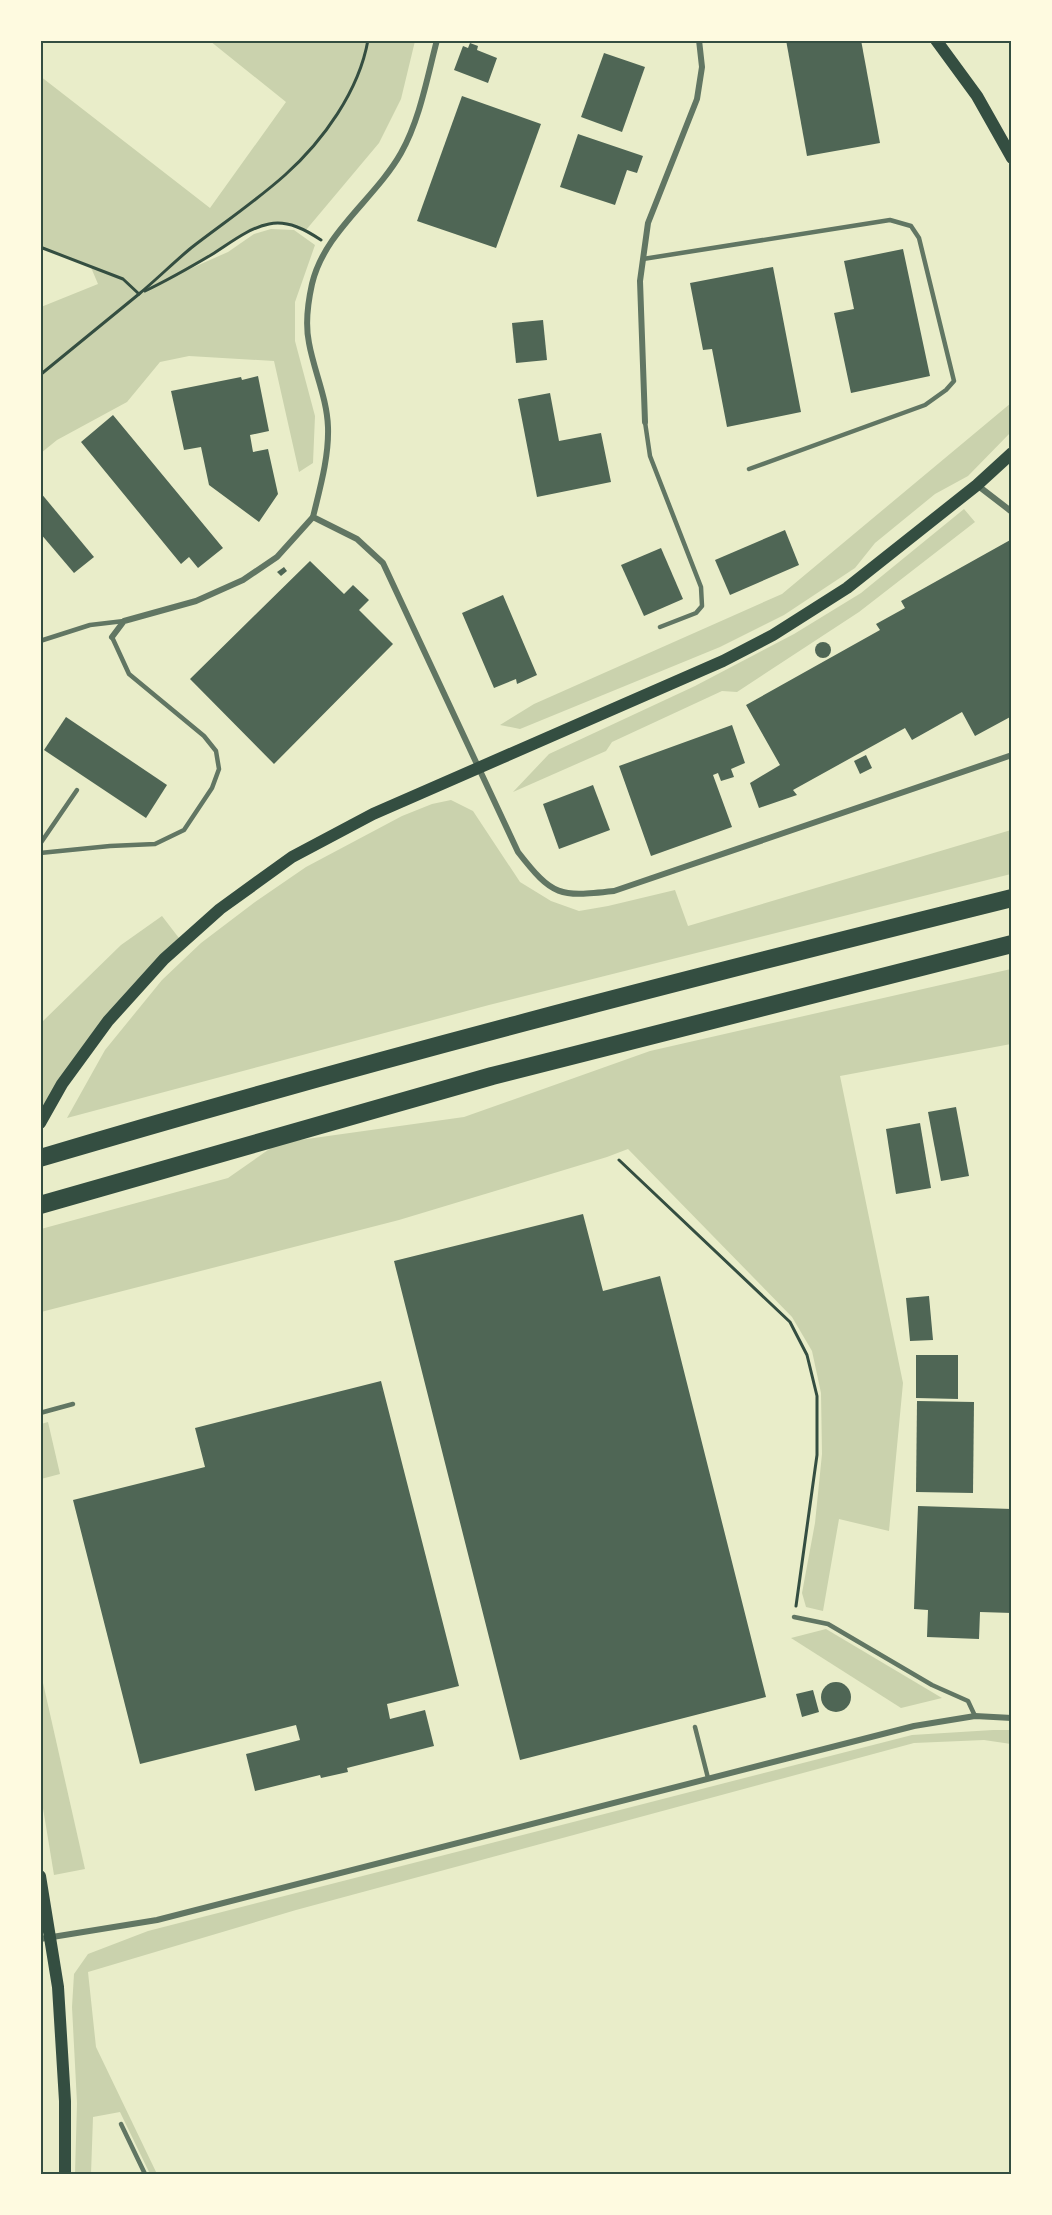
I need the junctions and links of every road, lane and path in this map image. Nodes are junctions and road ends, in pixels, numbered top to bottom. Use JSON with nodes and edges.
{"nodes":[{"id":1,"x":368,"y":40,"type":"edge"},
{"id":2,"x":437,"y":40,"type":"edge"},
{"id":3,"x":699,"y":40,"type":"edge"},
{"id":4,"x":936,"y":40,"type":"edge"},
{"id":5,"x":1011,"y":158,"type":"edge"},
{"id":6,"x":328,"y":244,"type":"junction"},
{"id":7,"x":40,"y":247,"type":"edge"},
{"id":8,"x":644,"y":259,"type":"junction"},
{"id":9,"x":139,"y":294,"type":"junction"},
{"id":10,"x":40,"y":375,"type":"edge"},
{"id":11,"x":645,"y":422,"type":"joint"},
{"id":12,"x":1011,"y":453,"type":"edge"},
{"id":13,"x":749,"y":469,"type":"dead end"},
{"id":14,"x":977,"y":485,"type":"junction"},
{"id":15,"x":1011,"y":512,"type":"edge"},
{"id":16,"x":313,"y":517,"type":"junction"},
{"id":17,"x":124,"y":621,"type":"junction"},
{"id":18,"x":660,"y":627,"type":"dead end"},
{"id":19,"x":112,"y":637,"type":"joint"},
{"id":20,"x":40,"y":641,"type":"edge"},
{"id":21,"x":1011,"y":755,"type":"edge"},
{"id":22,"x":478,"y":769,"type":"junction"},
{"id":23,"x":77,"y":790,"type":"dead end"},
{"id":24,"x":40,"y":844,"type":"edge"},
{"id":25,"x":40,"y":853,"type":"edge"},
{"id":26,"x":1011,"y":898,"type":"edge"},
{"id":27,"x":1011,"y":944,"type":"edge"},
{"id":28,"x":40,"y":1123,"type":"edge"},
{"id":29,"x":40,"y":1158,"type":"edge"},
{"id":30,"x":619,"y":1160,"type":"dead end"},
{"id":31,"x":40,"y":1205,"type":"edge"},
{"id":32,"x":73,"y":1404,"type":"dead end"},
{"id":33,"x":40,"y":1413,"type":"edge"},
{"id":34,"x":794,"y":1617,"type":"joint"},
{"id":35,"x":975,"y":1716,"type":"junction"},
{"id":36,"x":1011,"y":1718,"type":"edge"},
{"id":37,"x":695,"y":1727,"type":"dead end"},
{"id":38,"x":708,"y":1778,"type":"junction"},
{"id":39,"x":40,"y":1876,"type":"edge"},
{"id":40,"x":46,"y":1939,"type":"edge"},
{"id":41,"x":122,"y":2124,"type":"dead end"},
{"id":42,"x":65,"y":2175,"type":"edge"},
{"id":43,"x":145,"y":2175,"type":"edge"}],
"edges":[{"from":1,"to":9,"type":"path"},
{"from":2,"to":6,"type":"street"},
{"from":3,"to":8,"type":"street"},
{"from":4,"to":5,"type":"main road"},
{"from":6,"to":9,"type":"path"},
{"from":6,"to":16,"type":"street"},
{"from":7,"to":9,"type":"path"},
{"from":8,"to":11,"type":"street"},
{"from":8,"to":13,"type":"lane"},
{"from":9,"to":10,"type":"path"},
{"from":11,"to":18,"type":"lane"},
{"from":12,"to":14,"type":"main road"},
{"from":14,"to":15,"type":"street"},
{"from":14,"to":22,"type":"main road"},
{"from":16,"to":17,"type":"street"},
{"from":16,"to":22,"type":"street"},
{"from":17,"to":19,"type":"street"},
{"from":17,"to":20,"type":"lane"},
{"from":19,"to":25,"type":"lane"},
{"from":21,"to":22,"type":"street"},
{"from":22,"to":28,"type":"main road"},
{"from":23,"to":24,"type":"lane"},
{"from":26,"to":29,"type":"highway"},
{"from":27,"to":31,"type":"highway"},
{"from":30,"to":34,"type":"path"},
{"from":32,"to":33,"type":"lane"},
{"from":34,"to":35,"type":"lane"},
{"from":35,"to":36,"type":"street"},
{"from":35,"to":38,"type":"street"},
{"from":37,"to":38,"type":"lane"},
{"from":38,"to":40,"type":"street"},
{"from":39,"to":40,"type":"main road"},
{"from":40,"to":42,"type":"main road"},
{"from":41,"to":43,"type":"lane"}]}
